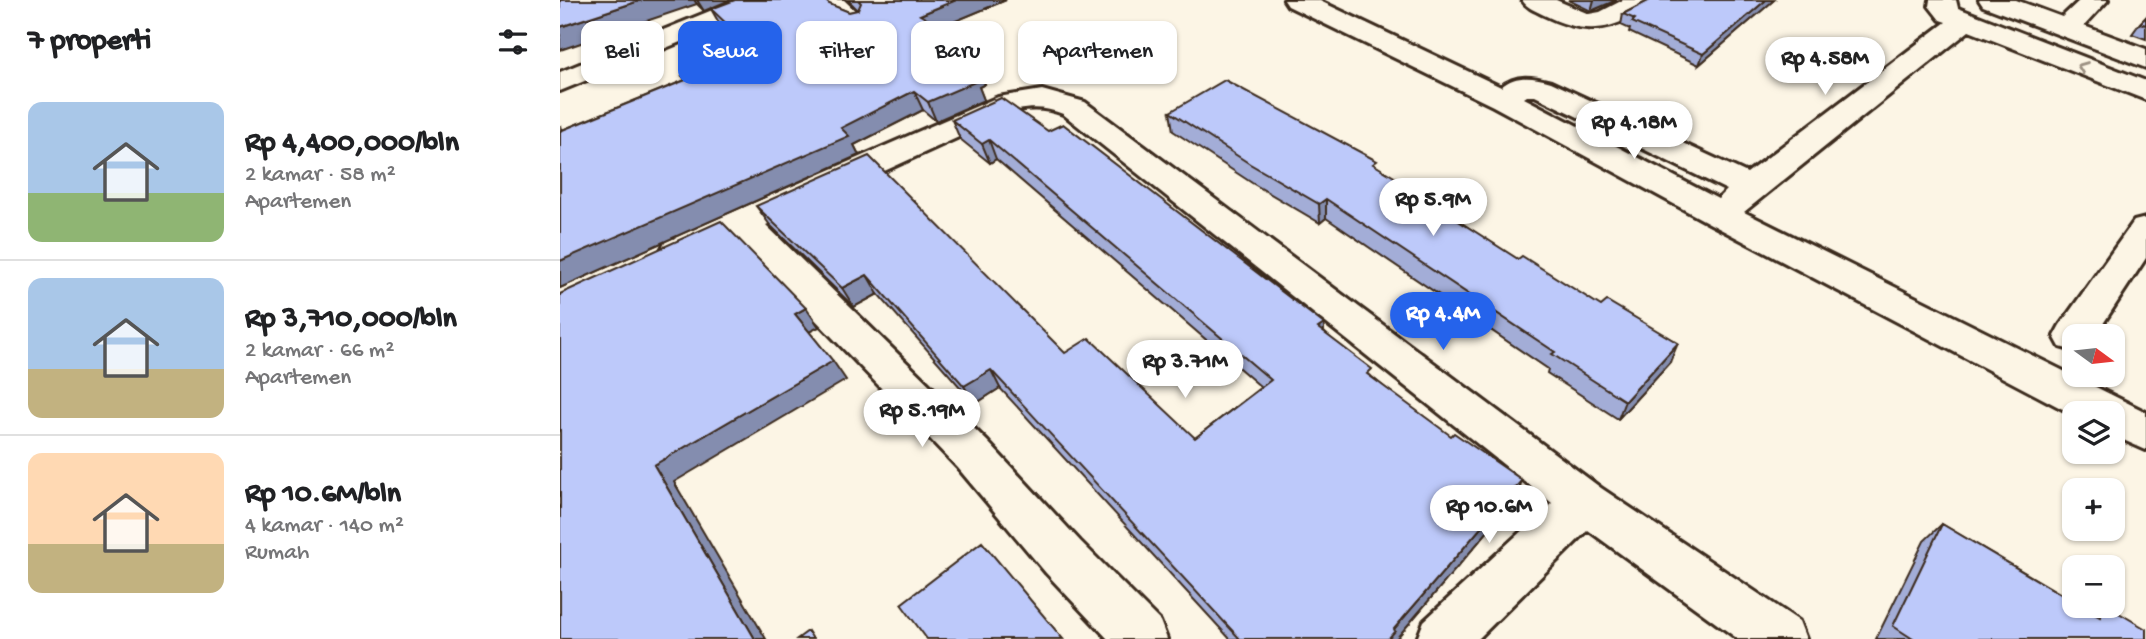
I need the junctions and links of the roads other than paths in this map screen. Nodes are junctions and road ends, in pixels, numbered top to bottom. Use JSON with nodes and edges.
{"nodes":[{"id":1,"x":760,"y":0,"type":"edge"},
{"id":2,"x":831,"y":0,"type":"edge"},
{"id":3,"x":1297,"y":0,"type":"edge"},
{"id":4,"x":1535,"y":0,"type":"edge"},
{"id":5,"x":1642,"y":0,"type":"edge"},
{"id":6,"x":1943,"y":0,"type":"edge"},
{"id":7,"x":1992,"y":0,"type":"edge"},
{"id":8,"x":2095,"y":0,"type":"edge"},
{"id":9,"x":707,"y":21,"type":"edge"},
{"id":10,"x":855,"y":21,"type":"edge"},
{"id":11,"x":1965,"y":21,"type":"junction"},
{"id":12,"x":2066,"y":28,"type":"junction"},
{"id":13,"x":678,"y":33,"type":"edge"},
{"id":14,"x":2146,"y":60,"type":"edge"},
{"id":15,"x":560,"y":82,"type":"edge"},
{"id":16,"x":2146,"y":91,"type":"edge"},
{"id":17,"x":1504,"y":100,"type":"junction"},
{"id":18,"x":1750,"y":188,"type":"junction"},
{"id":19,"x":1721,"y":215,"type":"junction"},
{"id":20,"x":741,"y":221,"type":"junction"},
{"id":21,"x":2146,"y":230,"type":"edge"},
{"id":22,"x":657,"y":260,"type":"edge"},
{"id":23,"x":2082,"y":324,"type":"edge"},
{"id":24,"x":2062,"y":354,"type":"edge"},
{"id":25,"x":2045,"y":380,"type":"junction"},
{"id":26,"x":2086,"y":401,"type":"edge"},
{"id":27,"x":2125,"y":421,"type":"edge"},
{"id":28,"x":2146,"y":432,"type":"edge"},
{"id":29,"x":1585,"y":502,"type":"junction"},
{"id":30,"x":1142,"y":639,"type":"edge"},
{"id":31,"x":1442,"y":639,"type":"edge"},
{"id":32,"x":1782,"y":639,"type":"edge"}],
"edges":[{"from":1,"to":9,"type":"street"},
{"from":2,"to":10,"type":"lane"},
{"from":3,"to":17,"type":"street"},
{"from":4,"to":5,"type":"street"},
{"from":6,"to":11,"type":"street"},
{"from":7,"to":12,"type":"street"},
{"from":8,"to":12,"type":"street"},
{"from":16,"to":11,"type":"street","one_way":true},
{"from":11,"to":18,"type":"street"},
{"from":12,"to":14,"type":"street"},
{"from":13,"to":15,"type":"street"},
{"from":17,"to":18,"type":"street"},
{"from":17,"to":19,"type":"street"},
{"from":18,"to":19,"type":"street"},
{"from":19,"to":25,"type":"street"},
{"from":20,"to":22,"type":"street"},
{"from":20,"to":29,"type":"street"},
{"from":20,"to":30,"type":"street"},
{"from":21,"to":23,"type":"street"},
{"from":24,"to":25,"type":"street"},
{"from":25,"to":26,"type":"street"},
{"from":27,"to":28,"type":"street"},
{"from":29,"to":31,"type":"street"},
{"from":29,"to":32,"type":"street"}]}
